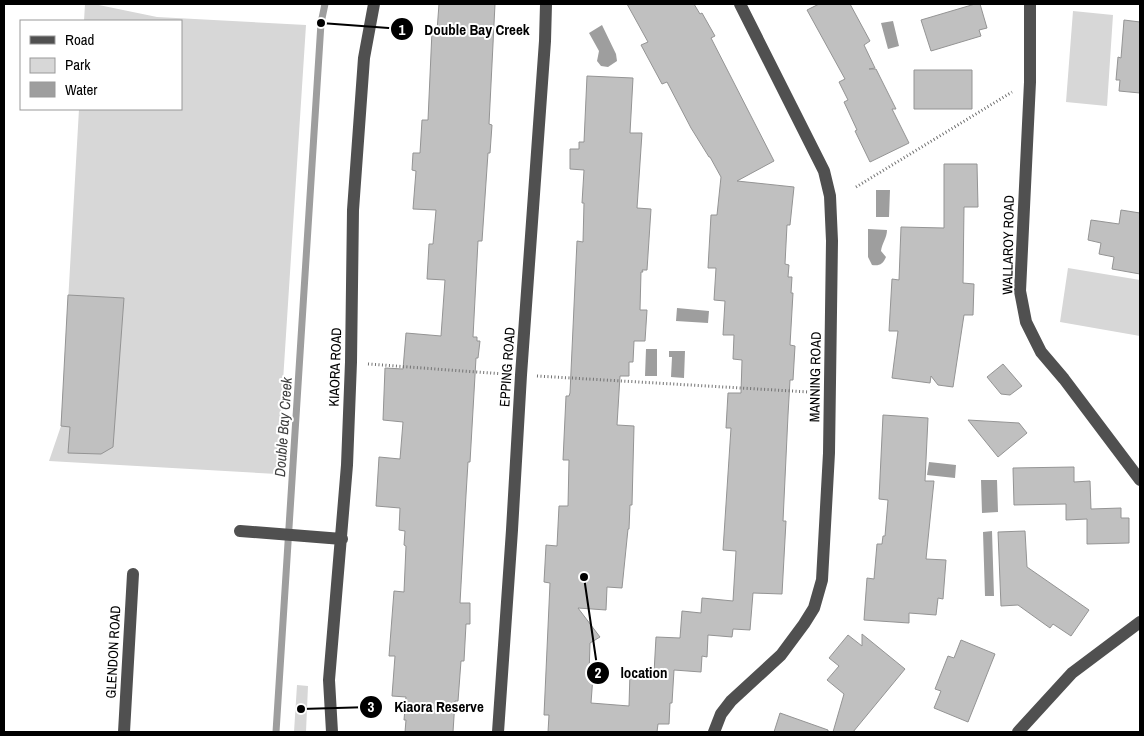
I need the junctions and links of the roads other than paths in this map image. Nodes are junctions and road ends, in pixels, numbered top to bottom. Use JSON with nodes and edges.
{"nodes":[{"id":1,"x":374,"y":4,"type":"edge"},
{"id":2,"x":546,"y":4,"type":"edge"},
{"id":3,"x":740,"y":4,"type":"edge"},
{"id":4,"x":1030,"y":4,"type":"edge"},
{"id":5,"x":1140,"y":480,"type":"edge"},
{"id":6,"x":240,"y":531,"type":"dead end"},
{"id":7,"x":342,"y":539,"type":"junction"},
{"id":8,"x":132,"y":574,"type":"dead end"},
{"id":9,"x":1140,"y":622,"type":"edge"},
{"id":10,"x":124,"y":732,"type":"edge"},
{"id":11,"x":332,"y":732,"type":"edge"},
{"id":12,"x":498,"y":732,"type":"edge"},
{"id":13,"x":714,"y":732,"type":"edge"},
{"id":14,"x":1018,"y":732,"type":"edge"}],
"edges":[{"from":1,"to":7,"type":"street","name":"KIAORA ROAD"},
{"from":2,"to":12,"type":"street","name":"EPPING ROAD"},
{"from":3,"to":13,"type":"street","name":"MANNING ROAD"},
{"from":4,"to":5,"type":"street","name":"WALLAROY ROAD"},
{"from":6,"to":7,"type":"street"},
{"from":7,"to":11,"type":"street","name":"KIAORA ROAD"},
{"from":8,"to":10,"type":"street","name":"GLENDON ROAD"},
{"from":9,"to":14,"type":"street"}]}
